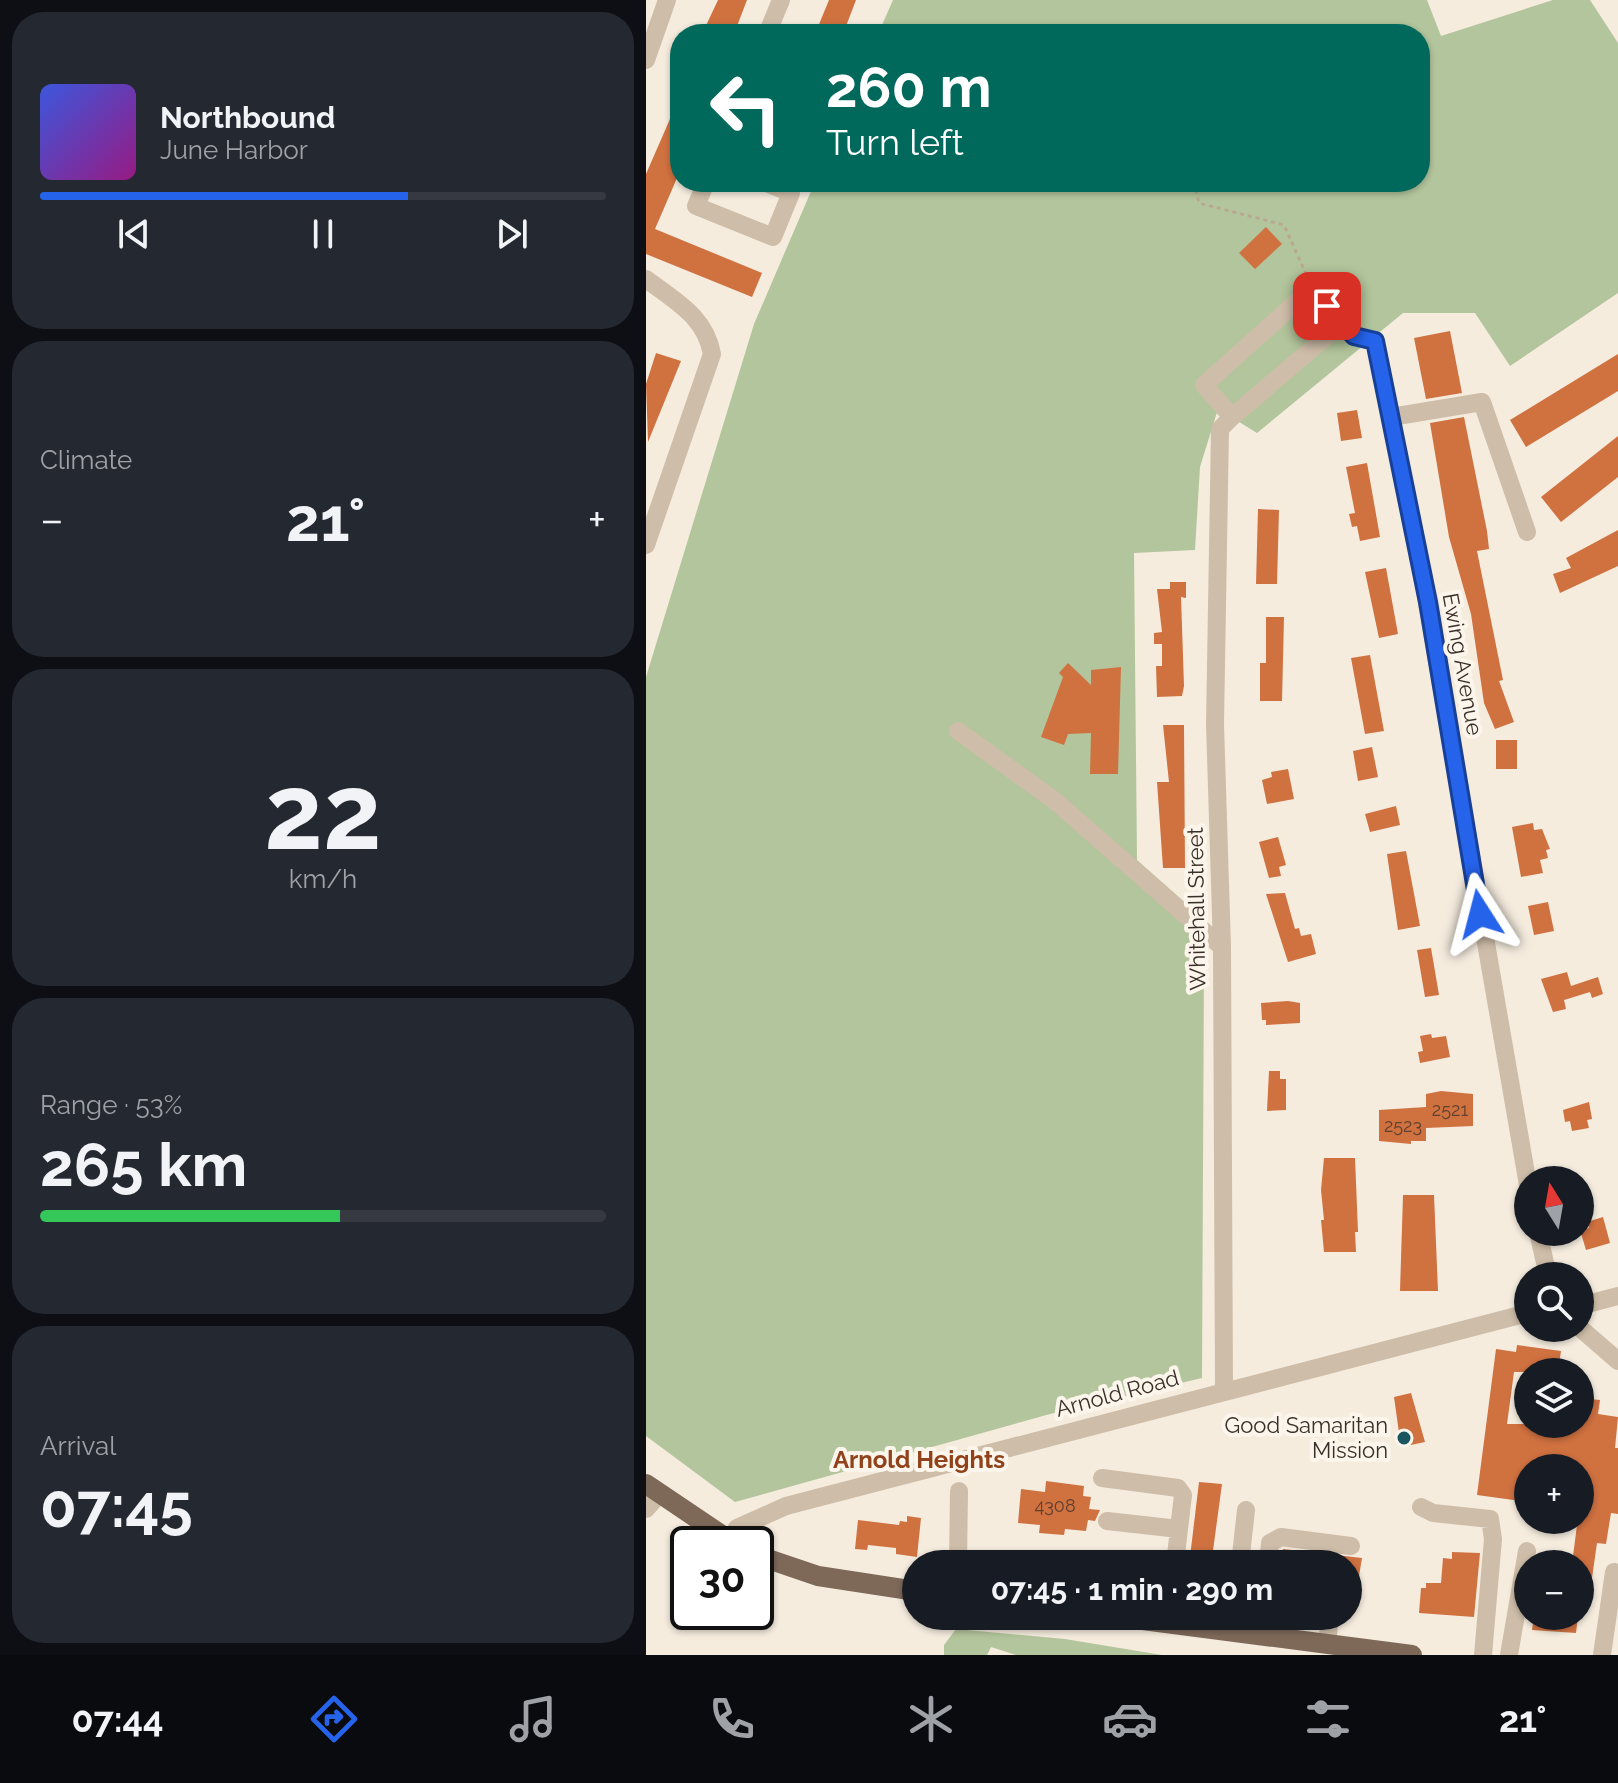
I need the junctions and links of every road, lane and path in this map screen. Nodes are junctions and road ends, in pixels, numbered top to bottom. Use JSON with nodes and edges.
{"nodes":[{"id":1,"x":667,"y":0,"type":"edge"},
{"id":2,"x":781,"y":0,"type":"edge"},
{"id":3,"x":771,"y":24,"type":"edge"},
{"id":4,"x":646,"y":60,"type":"edge"},
{"id":5,"x":702,"y":192,"type":"edge"},
{"id":6,"x":789,"y":192,"type":"edge"},
{"id":7,"x":1196,"y":192,"type":"edge"},
{"id":8,"x":646,"y":279,"type":"edge"},
{"id":9,"x":1311,"y":289,"type":"junction"},
{"id":10,"x":1342,"y":323,"type":"junction"},
{"id":11,"x":1391,"y":417,"type":"junction"},
{"id":12,"x":1226,"y":423,"type":"junction"},
{"id":13,"x":1527,"y":532,"type":"dead end"},
{"id":14,"x":646,"y":545,"type":"edge"},
{"id":15,"x":958,"y":731,"type":"dead end"},
{"id":16,"x":1222,"y":947,"type":"junction"},
{"id":17,"x":1525,"y":1166,"type":"edge"},
{"id":18,"x":1618,"y":1296,"type":"edge"},
{"id":19,"x":1594,"y":1302,"type":"edge"},
{"id":20,"x":1514,"y":1316,"type":"edge"},
{"id":21,"x":1594,"y":1340,"type":"edge"},
{"id":22,"x":1618,"y":1361,"type":"edge"},
{"id":23,"x":1224,"y":1389,"type":"junction"},
{"id":24,"x":1102,"y":1478,"type":"dead end"},
{"id":25,"x":959,"y":1491,"type":"dead end"},
{"id":26,"x":650,"y":1496,"type":"edge"},
{"id":27,"x":1421,"y":1507,"type":"dead end"},
{"id":28,"x":1246,"y":1510,"type":"dead end"},
{"id":29,"x":1107,"y":1521,"type":"dead end"},
{"id":30,"x":703,"y":1526,"type":"edge"},
{"id":31,"x":741,"y":1526,"type":"edge"},
{"id":32,"x":1179,"y":1529,"type":"junction"},
{"id":33,"x":1351,"y":1546,"type":"dead end"},
{"id":34,"x":958,"y":1550,"type":"edge"},
{"id":35,"x":1177,"y":1550,"type":"edge"},
{"id":36,"x":1242,"y":1550,"type":"edge"},
{"id":37,"x":1269,"y":1550,"type":"edge"},
{"id":38,"x":774,"y":1561,"type":"edge"},
{"id":39,"x":1614,"y":1572,"type":"dead end"},
{"id":40,"x":902,"y":1589,"type":"edge"},
{"id":41,"x":1514,"y":1626,"type":"edge"},
{"id":42,"x":1252,"y":1630,"type":"edge"},
{"id":43,"x":1274,"y":1630,"type":"edge"},
{"id":44,"x":1328,"y":1630,"type":"edge"},
{"id":45,"x":1273,"y":1637,"type":"junction"},
{"id":46,"x":1327,"y":1644,"type":"junction"},
{"id":47,"x":1412,"y":1655,"type":"edge"},
{"id":48,"x":1483,"y":1655,"type":"edge"},
{"id":49,"x":1509,"y":1655,"type":"edge"},
{"id":50,"x":1602,"y":1655,"type":"edge"}],
"edges":[{"from":1,"to":4,"type":"street"},
{"from":2,"to":3,"type":"street"},
{"from":5,"to":6,"type":"street"},
{"from":7,"to":9,"type":"path"},
{"from":8,"to":14,"type":"street"},
{"from":9,"to":10,"type":"street"},
{"from":9,"to":12,"type":"street"},
{"from":10,"to":11,"type":"street","name":"Ewing Avenue"},
{"from":10,"to":12,"type":"street"},
{"from":11,"to":13,"type":"street"},
{"from":11,"to":17,"type":"street","name":"Ewing Avenue"},
{"from":12,"to":16,"type":"street","name":"Whitehall Street"},
{"from":15,"to":16,"type":"street"},
{"from":16,"to":23,"type":"street","name":"Whitehall Street"},
{"from":18,"to":19,"type":"street"},
{"from":20,"to":23,"type":"street","name":"Arnold Road"},
{"from":21,"to":22,"type":"street"},
{"from":23,"to":31,"type":"street","name":"Arnold Road"},
{"from":24,"to":32,"type":"street"},
{"from":25,"to":34,"type":"street"},
{"from":26,"to":30,"type":"main road"},
{"from":27,"to":48,"type":"street"},
{"from":28,"to":36,"type":"street"},
{"from":29,"to":32,"type":"street"},
{"from":32,"to":35,"type":"street"},
{"from":33,"to":37,"type":"street"},
{"from":38,"to":40,"type":"main road"},
{"from":39,"to":50,"type":"street"},
{"from":41,"to":49,"type":"street"},
{"from":42,"to":45,"type":"main road"},
{"from":43,"to":45,"type":"street"},
{"from":44,"to":46,"type":"street"},
{"from":45,"to":46,"type":"main road"},
{"from":46,"to":47,"type":"main road"}]}
